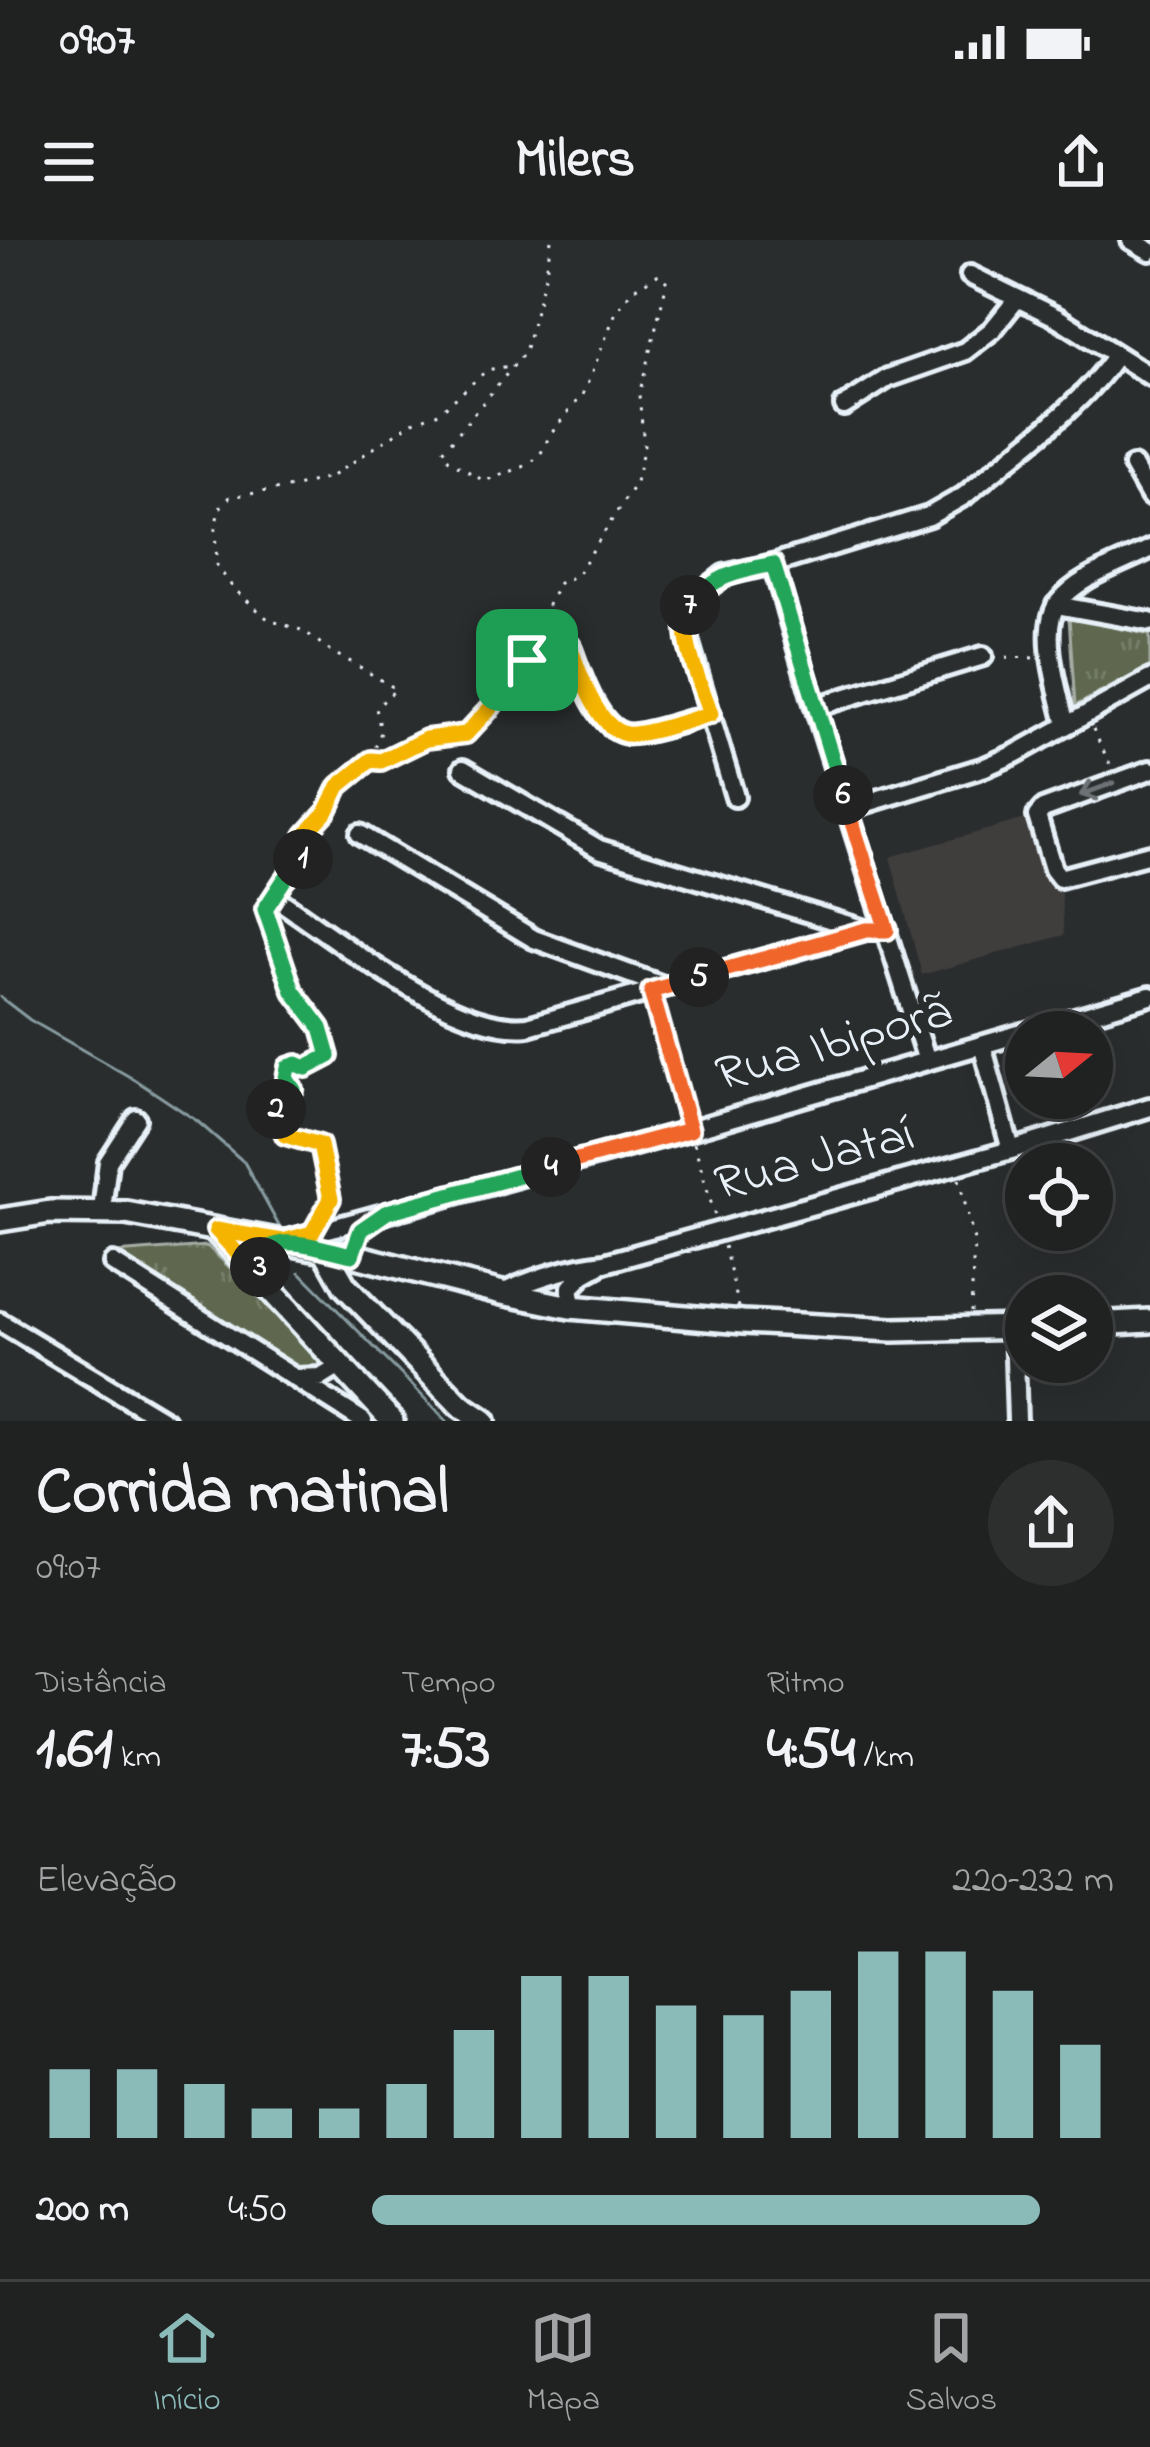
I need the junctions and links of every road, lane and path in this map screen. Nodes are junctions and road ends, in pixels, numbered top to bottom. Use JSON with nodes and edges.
{"nodes":[{"id":1,"x":551,"y":240,"type":"edge"},
{"id":2,"x":970,"y":275,"type":"dead end"},
{"id":3,"x":1017,"y":299,"type":"junction"},
{"id":4,"x":1115,"y":356,"type":"junction"},
{"id":5,"x":515,"y":365,"type":"junction"},
{"id":6,"x":1150,"y":376,"type":"edge"},
{"id":7,"x":844,"y":406,"type":"dead end"},
{"id":8,"x":1133,"y":466,"type":"dead end"},
{"id":9,"x":1150,"y":496,"type":"edge"},
{"id":10,"x":1150,"y":549,"type":"edge"},
{"id":11,"x":773,"y":564,"type":"junction"},
{"id":12,"x":1057,"y":604,"type":"junction"},
{"id":13,"x":1150,"y":622,"type":"edge"},
{"id":14,"x":570,"y":646,"type":"joint"},
{"id":15,"x":982,"y":656,"type":"joint"},
{"id":16,"x":1052,"y":659,"type":"junction"},
{"id":17,"x":527,"y":660,"type":"junction"},
{"id":18,"x":1150,"y":679,"type":"edge"},
{"id":19,"x":815,"y":707,"type":"junction"},
{"id":20,"x":711,"y":714,"type":"junction"},
{"id":21,"x":1086,"y":714,"type":"junction"},
{"id":22,"x":1066,"y":725,"type":"junction"},
{"id":23,"x":371,"y":760,"type":"junction"},
{"id":24,"x":463,"y":769,"type":"dead end"},
{"id":25,"x":1150,"y":770,"type":"edge"},
{"id":26,"x":1118,"y":782,"type":"junction"},
{"id":27,"x":735,"y":796,"type":"dead end"},
{"id":28,"x":847,"y":809,"type":"junction"},
{"id":29,"x":360,"y":834,"type":"dead end"},
{"id":30,"x":1150,"y":854,"type":"edge"},
{"id":31,"x":280,"y":901,"type":"dead end"},
{"id":32,"x":866,"y":930,"type":"junction"},
{"id":33,"x":887,"y":930,"type":"junction"},
{"id":34,"x":658,"y":989,"type":"junction"},
{"id":35,"x":1150,"y":996,"type":"edge"},
{"id":36,"x":1099,"y":1011,"type":"edge"},
{"id":37,"x":1005,"y":1039,"type":"edge"},
{"id":38,"x":982,"y":1046,"type":"junction"},
{"id":39,"x":927,"y":1061,"type":"junction"},
{"id":40,"x":1150,"y":1107,"type":"edge"},
{"id":41,"x":136,"y":1119,"type":"dead end"},
{"id":42,"x":690,"y":1130,"type":"junction"},
{"id":43,"x":1009,"y":1143,"type":"edge"},
{"id":44,"x":1034,"y":1143,"type":"edge"},
{"id":45,"x":1005,"y":1152,"type":"edge"},
{"id":46,"x":955,"y":1166,"type":"junction"},
{"id":47,"x":102,"y":1210,"type":"junction"},
{"id":48,"x":387,"y":1212,"type":"junction"},
{"id":49,"x":0,"y":1220,"type":"edge"},
{"id":50,"x":216,"y":1230,"type":"junction"},
{"id":51,"x":720,"y":1231,"type":"junction"},
{"id":52,"x":283,"y":1241,"type":"junction"},
{"id":53,"x":318,"y":1241,"type":"junction"},
{"id":54,"x":352,"y":1255,"type":"junction"},
{"id":55,"x":112,"y":1263,"type":"dead end"},
{"id":56,"x":605,"y":1263,"type":"junction"},
{"id":57,"x":262,"y":1280,"type":"junction"},
{"id":58,"x":502,"y":1293,"type":"junction"},
{"id":59,"x":570,"y":1307,"type":"junction"},
{"id":60,"x":1150,"y":1321,"type":"edge"},
{"id":61,"x":0,"y":1322,"type":"edge"},
{"id":62,"x":743,"y":1322,"type":"junction"},
{"id":63,"x":1113,"y":1323,"type":"edge"},
{"id":64,"x":1005,"y":1327,"type":"edge"},
{"id":65,"x":970,"y":1328,"type":"junction"},
{"id":66,"x":340,"y":1366,"type":"junction"},
{"id":67,"x":296,"y":1378,"type":"junction"},
{"id":68,"x":1018,"y":1383,"type":"edge"},
{"id":69,"x":165,"y":1421,"type":"edge"},
{"id":70,"x":363,"y":1421,"type":"edge"},
{"id":71,"x":392,"y":1421,"type":"edge"},
{"id":72,"x":484,"y":1421,"type":"edge"},
{"id":73,"x":1017,"y":1421,"type":"edge"}],
"edges":[{"from":1,"to":5,"type":"path"},
{"from":2,"to":3,"type":"street"},
{"from":3,"to":4,"type":"street"},
{"from":3,"to":7,"type":"street"},
{"from":4,"to":6,"type":"street"},
{"from":4,"to":11,"type":"street"},
{"from":5,"to":17,"type":"path"},
{"from":5,"to":23,"type":"path"},
{"from":8,"to":9,"type":"street"},
{"from":10,"to":12,"type":"street"},
{"from":11,"to":19,"type":"street"},
{"from":11,"to":20,"type":"street"},
{"from":12,"to":13,"type":"street"},
{"from":12,"to":16,"type":"street"},
{"from":14,"to":17,"type":"path"},
{"from":14,"to":20,"type":"street"},
{"from":15,"to":16,"type":"path"},
{"from":15,"to":19,"type":"street"},
{"from":16,"to":22,"type":"street"},
{"from":17,"to":23,"type":"path"},
{"from":18,"to":21,"type":"street"},
{"from":19,"to":28,"type":"street"},
{"from":20,"to":27,"type":"street"},
{"from":21,"to":22,"type":"street"},
{"from":21,"to":26,"type":"path"},
{"from":22,"to":28,"type":"street"},
{"from":23,"to":53,"type":"path"},
{"from":24,"to":32,"type":"street"},
{"from":25,"to":26,"type":"street"},
{"from":26,"to":30,"type":"street","one_way":true},
{"from":28,"to":33,"type":"street"},
{"from":29,"to":34,"type":"street"},
{"from":31,"to":34,"type":"street"},
{"from":32,"to":33,"type":"street"},
{"from":32,"to":34,"type":"street"},
{"from":33,"to":39,"type":"street"},
{"from":34,"to":42,"type":"path"},
{"from":35,"to":36,"type":"street","name":"Rua Ibiporã"},
{"from":37,"to":38,"type":"street","name":"Rua Ibiporã"},
{"from":38,"to":39,"type":"street","name":"Rua Ibiporã"},
{"from":38,"to":43,"type":"street"},
{"from":39,"to":42,"type":"street","name":"Rua Ibiporã"},
{"from":40,"to":44,"type":"street","name":"Rua Jataí"},
{"from":41,"to":47,"type":"street"},
{"from":42,"to":48,"type":"street","name":"Rua Ibiporã"},
{"from":42,"to":51,"type":"path"},
{"from":45,"to":46,"type":"street","name":"Rua Jataí"},
{"from":46,"to":51,"type":"street","name":"Rua Jataí"},
{"from":46,"to":65,"type":"path"},
{"from":47,"to":49,"type":"main road"},
{"from":47,"to":50,"type":"main road"},
{"from":48,"to":53,"type":"street","name":"Rua Ibiporã"},
{"from":48,"to":54,"type":"street"},
{"from":50,"to":52,"type":"main road"},
{"from":50,"to":57,"type":"main road"},
{"from":51,"to":56,"type":"street","name":"Rua Jataí"},
{"from":51,"to":62,"type":"path"},
{"from":52,"to":53,"type":"main road"},
{"from":52,"to":57,"type":"main road"},
{"from":53,"to":54,"type":"main road"},
{"from":53,"to":72,"type":"main road"},
{"from":54,"to":58,"type":"main road"},
{"from":55,"to":67,"type":"street"},
{"from":56,"to":58,"type":"street","name":"Rua Jataí"},
{"from":56,"to":59,"type":"street"},
{"from":57,"to":66,"type":"main road"},
{"from":58,"to":59,"type":"main road"},
{"from":59,"to":62,"type":"main road"},
{"from":60,"to":63,"type":"main road"},
{"from":61,"to":69,"type":"street"},
{"from":62,"to":65,"type":"main road"},
{"from":64,"to":65,"type":"main road"},
{"from":66,"to":67,"type":"street"},
{"from":66,"to":71,"type":"main road"},
{"from":67,"to":70,"type":"street"},
{"from":68,"to":73,"type":"street"}]}
